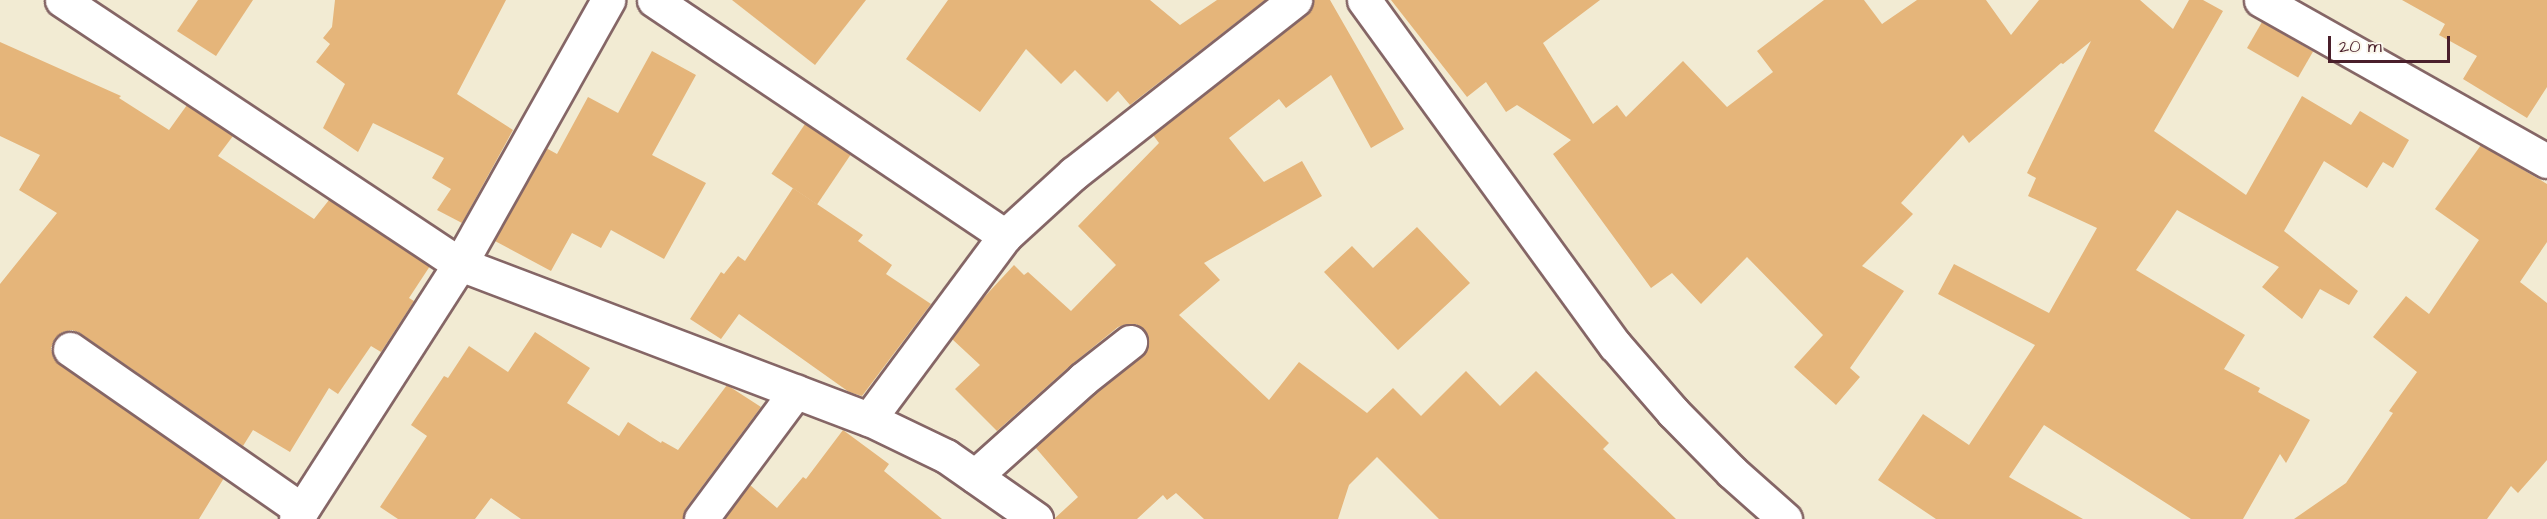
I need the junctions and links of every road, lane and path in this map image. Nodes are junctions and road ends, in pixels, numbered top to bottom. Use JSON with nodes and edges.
{"nodes":[{"id":1,"x":62,"y":0,"type":"edge"},
{"id":2,"x":608,"y":0,"type":"edge"},
{"id":3,"x":654,"y":0,"type":"edge"},
{"id":4,"x":1295,"y":0,"type":"edge"},
{"id":5,"x":1364,"y":0,"type":"edge"},
{"id":6,"x":2261,"y":0,"type":"edge"},
{"id":7,"x":2547,"y":161,"type":"edge"},
{"id":8,"x":1005,"y":236,"type":"junction"},
{"id":9,"x":460,"y":264,"type":"junction"},
{"id":10,"x":1130,"y":342,"type":"dead end"},
{"id":11,"x":70,"y":350,"type":"dead end"},
{"id":12,"x":796,"y":391,"type":"junction"},
{"id":13,"x":869,"y":419,"type":"junction"},
{"id":14,"x":975,"y":476,"type":"junction"},
{"id":15,"x":299,"y":515,"type":"edge"},
{"id":16,"x":701,"y":519,"type":"edge"},
{"id":17,"x":1036,"y":519,"type":"edge"},
{"id":18,"x":1785,"y":519,"type":"edge"}],
"edges":[{"from":1,"to":9,"type":"street"},
{"from":2,"to":9,"type":"street"},
{"from":3,"to":8,"type":"street"},
{"from":4,"to":8,"type":"street"},
{"from":5,"to":18,"type":"street"},
{"from":6,"to":7,"type":"street"},
{"from":8,"to":13,"type":"street"},
{"from":9,"to":12,"type":"street"},
{"from":9,"to":15,"type":"street"},
{"from":10,"to":14,"type":"street"},
{"from":11,"to":15,"type":"street"},
{"from":12,"to":13,"type":"street"},
{"from":12,"to":16,"type":"street"},
{"from":13,"to":14,"type":"street"},
{"from":14,"to":17,"type":"street"}]}
